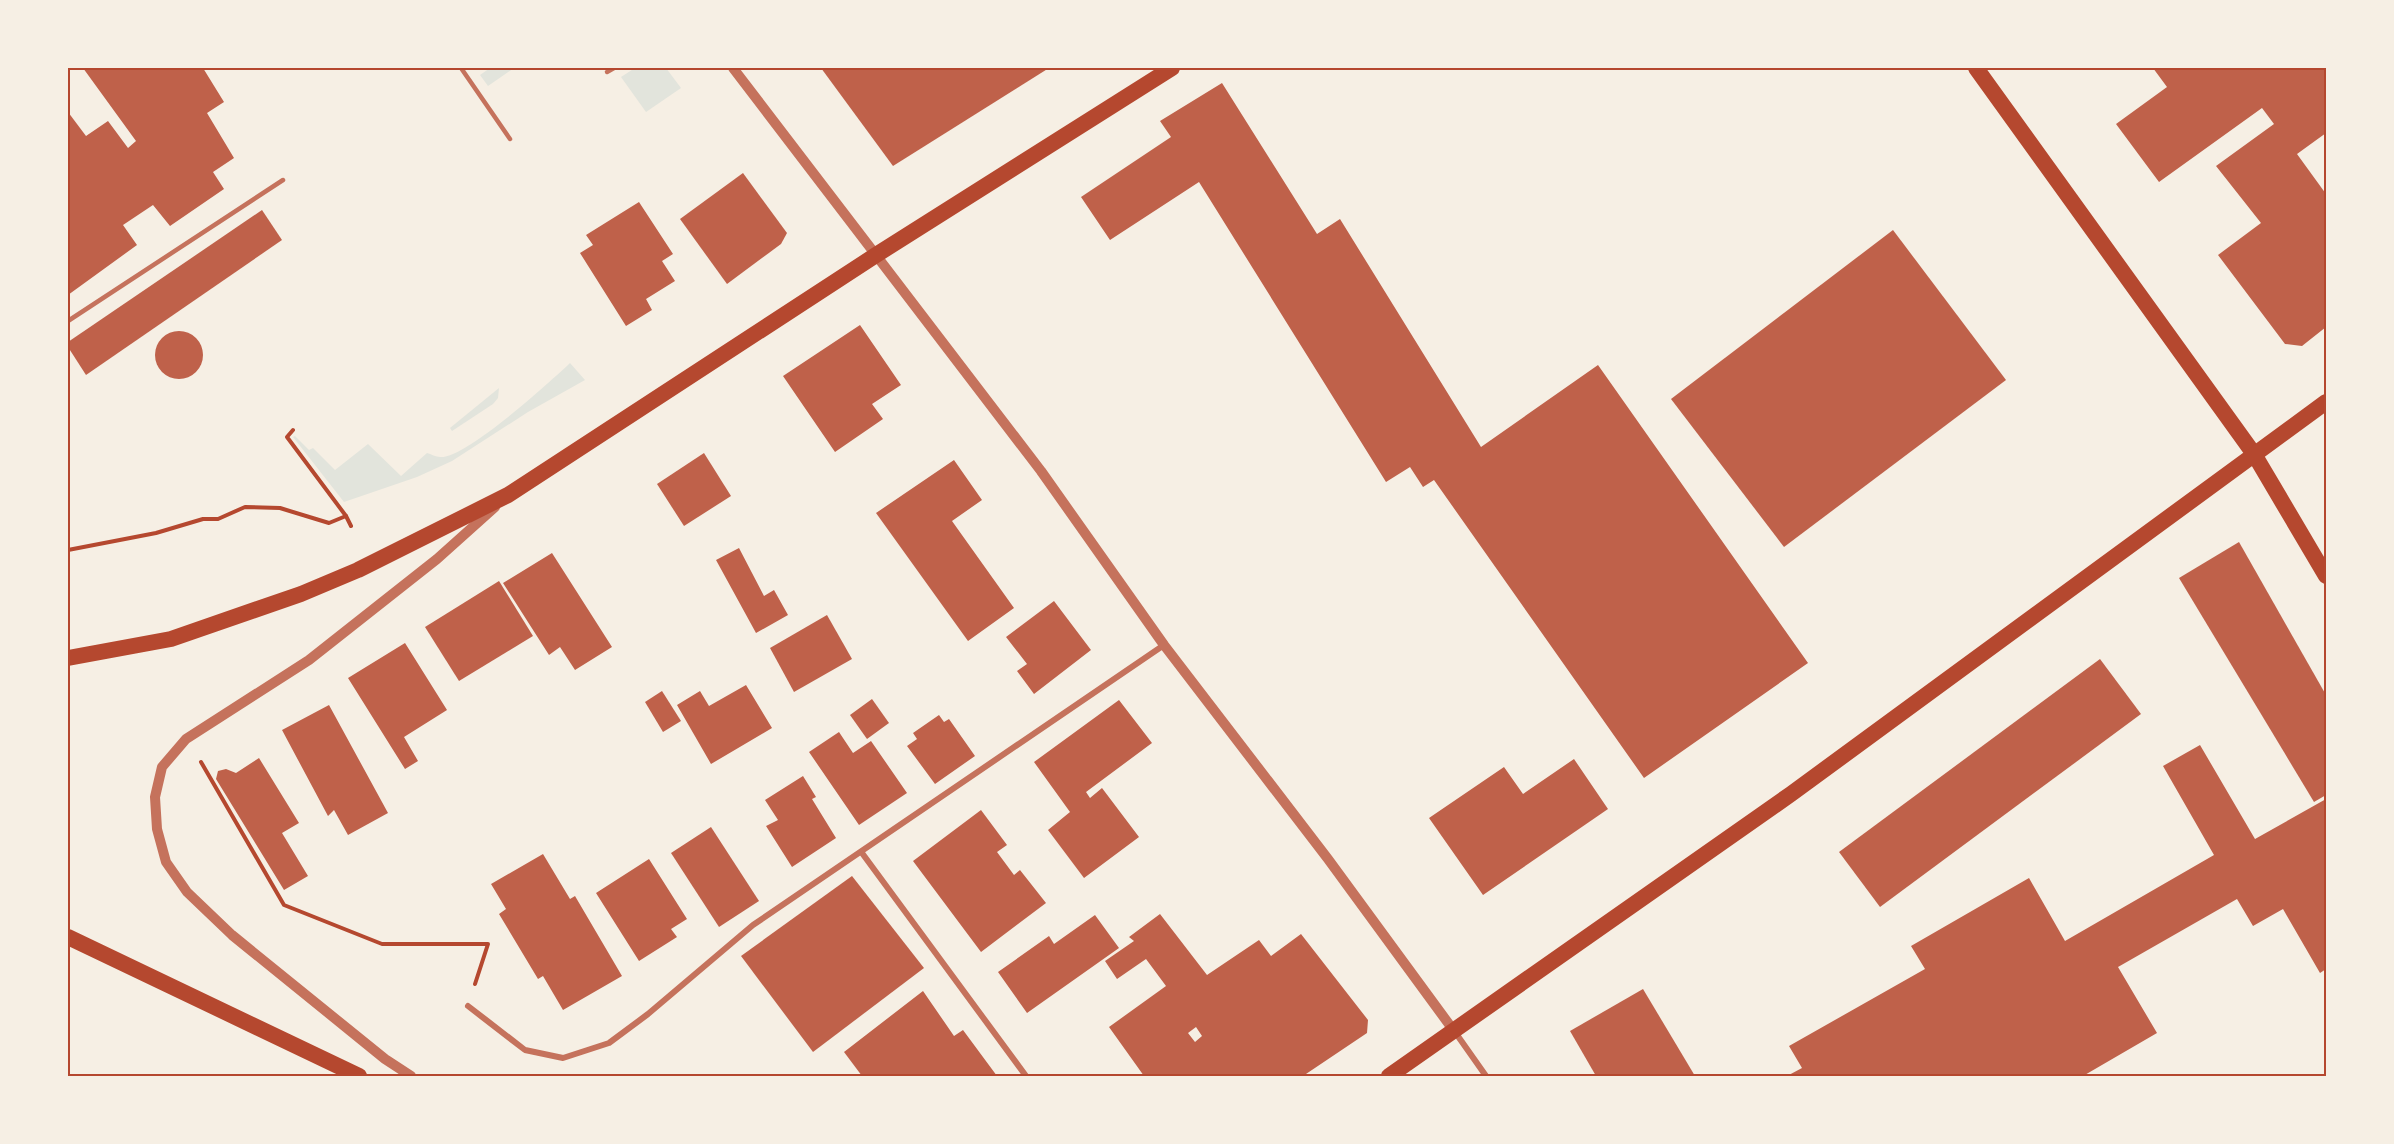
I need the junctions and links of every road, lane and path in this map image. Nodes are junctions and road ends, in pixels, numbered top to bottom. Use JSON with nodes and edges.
{"nodes":[{"id":1,"x":461,"y":68,"type":"edge"},
{"id":2,"x":614,"y":68,"type":"edge"},
{"id":3,"x":733,"y":68,"type":"edge"},
{"id":4,"x":1172,"y":68,"type":"edge"},
{"id":5,"x":1976,"y":68,"type":"edge"},
{"id":6,"x":608,"y":72,"type":"dead end"},
{"id":7,"x":510,"y":139,"type":"dead end"},
{"id":8,"x":283,"y":180,"type":"dead end"},
{"id":9,"x":876,"y":255,"type":"junction"},
{"id":10,"x":68,"y":321,"type":"edge"},
{"id":11,"x":2326,"y":402,"type":"edge"},
{"id":12,"x":293,"y":430,"type":"dead end"},
{"id":13,"x":2254,"y":454,"type":"junction"},
{"id":14,"x":508,"y":495,"type":"junction"},
{"id":15,"x":346,"y":516,"type":"junction"},
{"id":16,"x":351,"y":526,"type":"dead end"},
{"id":17,"x":68,"y":550,"type":"edge"},
{"id":18,"x":2326,"y":576,"type":"edge"},
{"id":19,"x":1164,"y":645,"type":"junction"},
{"id":20,"x":68,"y":658,"type":"edge"},
{"id":21,"x":186,"y":739,"type":"junction"},
{"id":22,"x":862,"y":853,"type":"junction"},
{"id":23,"x":68,"y":937,"type":"edge"},
{"id":24,"x":468,"y":1006,"type":"joint"},
{"id":25,"x":1454,"y":1031,"type":"junction"},
{"id":26,"x":359,"y":1077,"type":"edge"},
{"id":27,"x":411,"y":1077,"type":"edge"},
{"id":28,"x":1026,"y":1077,"type":"edge"},
{"id":29,"x":1389,"y":1077,"type":"edge"},
{"id":30,"x":1486,"y":1077,"type":"edge"}],
"edges":[{"from":1,"to":7,"type":"lane"},
{"from":2,"to":6,"type":"lane"},
{"from":3,"to":9,"type":"street"},
{"from":4,"to":9,"type":"highway"},
{"from":5,"to":13,"type":"highway"},
{"from":8,"to":10,"type":"lane"},
{"from":9,"to":14,"type":"highway"},
{"from":9,"to":19,"type":"street"},
{"from":11,"to":13,"type":"highway"},
{"from":12,"to":15,"type":"path"},
{"from":13,"to":18,"type":"highway"},
{"from":13,"to":25,"type":"highway"},
{"from":14,"to":20,"type":"highway"},
{"from":14,"to":21,"type":"street"},
{"from":15,"to":16,"type":"path"},
{"from":15,"to":17,"type":"path"},
{"from":19,"to":22,"type":"street"},
{"from":19,"to":25,"type":"street"},
{"from":21,"to":24,"type":"path"},
{"from":21,"to":27,"type":"street"},
{"from":22,"to":24,"type":"street"},
{"from":22,"to":28,"type":"street"},
{"from":23,"to":26,"type":"highway"},
{"from":25,"to":29,"type":"highway"},
{"from":25,"to":30,"type":"street"}]}
